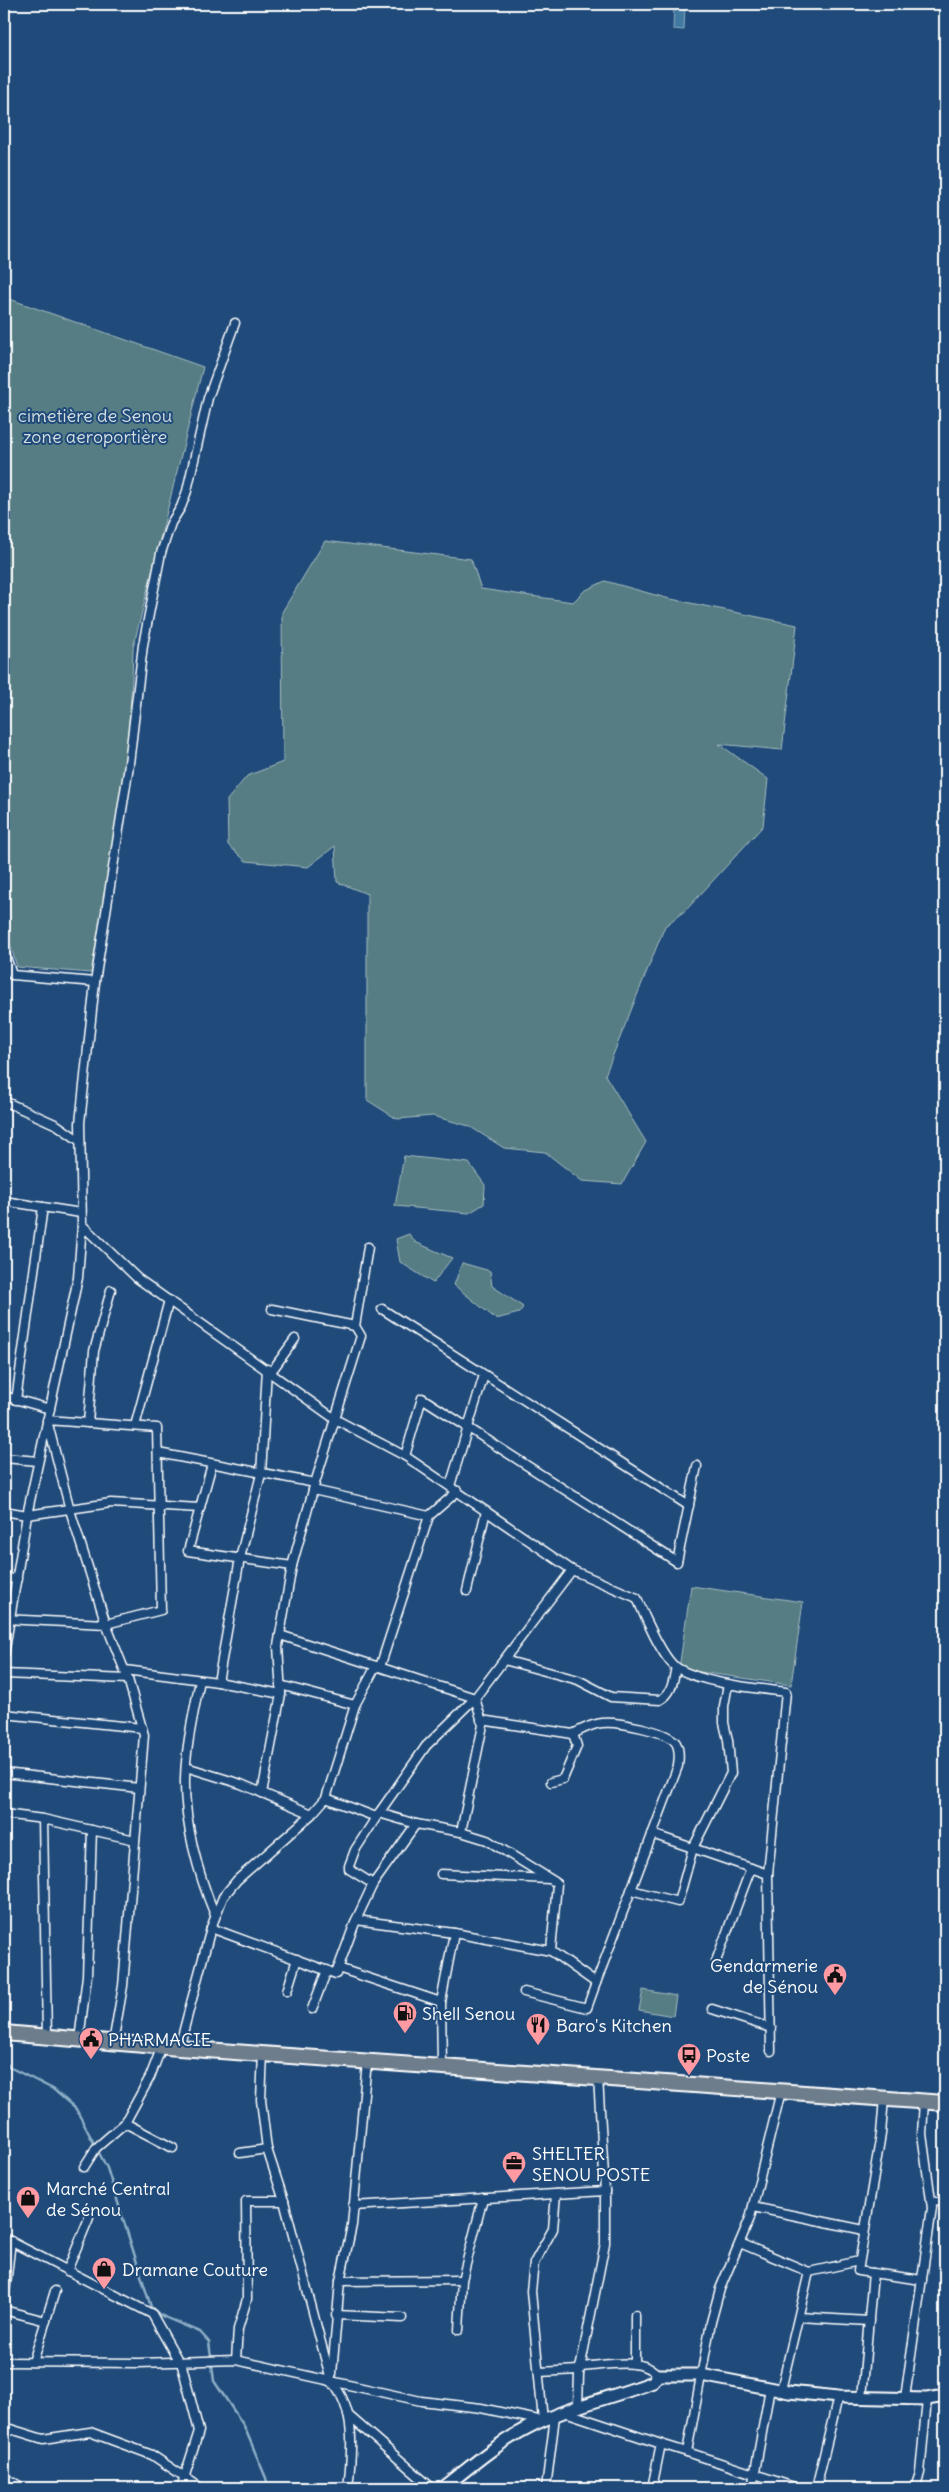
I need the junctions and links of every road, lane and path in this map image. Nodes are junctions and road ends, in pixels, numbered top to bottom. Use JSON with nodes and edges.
{"nodes":[{"id":1,"x":235,"y":323,"type":"dead end"},
{"id":2,"x":4,"y":951,"type":"edge"},
{"id":3,"x":6,"y":966,"type":"edge"},
{"id":4,"x":94,"y":982,"type":"junction"},
{"id":5,"x":4,"y":1102,"type":"edge"},
{"id":6,"x":80,"y":1141,"type":"junction"},
{"id":7,"x":4,"y":1201,"type":"edge"},
{"id":8,"x":43,"y":1207,"type":"junction"},
{"id":9,"x":81,"y":1213,"type":"junction"},
{"id":10,"x":82,"y":1225,"type":"junction"},
{"id":11,"x":368,"y":1247,"type":"dead end"},
{"id":12,"x":111,"y":1290,"type":"dead end"},
{"id":13,"x":169,"y":1300,"type":"junction"},
{"id":14,"x":272,"y":1309,"type":"dead end"},
{"id":15,"x":382,"y":1309,"type":"dead end"},
{"id":16,"x":355,"y":1326,"type":"junction"},
{"id":17,"x":295,"y":1339,"type":"dead end"},
{"id":18,"x":269,"y":1370,"type":"junction"},
{"id":19,"x":484,"y":1375,"type":"junction"},
{"id":20,"x":4,"y":1396,"type":"edge"},
{"id":21,"x":16,"y":1400,"type":"junction"},
{"id":22,"x":50,"y":1409,"type":"junction"},
{"id":23,"x":335,"y":1419,"type":"junction"},
{"id":24,"x":47,"y":1420,"type":"junction"},
{"id":25,"x":88,"y":1423,"type":"junction"},
{"id":26,"x":135,"y":1426,"type":"junction"},
{"id":27,"x":468,"y":1428,"type":"junction"},
{"id":28,"x":158,"y":1454,"type":"junction"},
{"id":29,"x":405,"y":1456,"type":"junction"},
{"id":30,"x":4,"y":1458,"type":"edge"},
{"id":31,"x":38,"y":1461,"type":"junction"},
{"id":32,"x":212,"y":1464,"type":"junction"},
{"id":33,"x":697,"y":1466,"type":"dead end"},
{"id":34,"x":260,"y":1474,"type":"junction"},
{"id":35,"x":450,"y":1486,"type":"junction"},
{"id":36,"x":314,"y":1487,"type":"junction"},
{"id":37,"x":458,"y":1491,"type":"junction"},
{"id":38,"x":159,"y":1505,"type":"junction"},
{"id":39,"x":689,"y":1506,"type":"junction"},
{"id":40,"x":200,"y":1508,"type":"junction"},
{"id":41,"x":70,"y":1510,"type":"junction"},
{"id":42,"x":4,"y":1511,"type":"edge"},
{"id":43,"x":486,"y":1511,"type":"junction"},
{"id":44,"x":27,"y":1515,"type":"junction"},
{"id":45,"x":429,"y":1516,"type":"junction"},
{"id":46,"x":240,"y":1558,"type":"junction"},
{"id":47,"x":292,"y":1566,"type":"junction"},
{"id":48,"x":572,"y":1570,"type":"junction"},
{"id":49,"x":4,"y":1578,"type":"edge"},
{"id":50,"x":17,"y":1579,"type":"junction"},
{"id":51,"x":467,"y":1591,"type":"dead end"},
{"id":52,"x":7,"y":1619,"type":"edge"},
{"id":53,"x":106,"y":1624,"type":"junction"},
{"id":54,"x":280,"y":1635,"type":"junction"},
{"id":55,"x":4,"y":1655,"type":"edge"},
{"id":56,"x":504,"y":1660,"type":"junction"},
{"id":57,"x":378,"y":1666,"type":"junction"},
{"id":58,"x":676,"y":1667,"type":"junction"},
{"id":59,"x":125,"y":1670,"type":"junction"},
{"id":60,"x":4,"y":1674,"type":"edge"},
{"id":61,"x":128,"y":1679,"type":"junction"},
{"id":62,"x":200,"y":1680,"type":"junction"},
{"id":63,"x":218,"y":1682,"type":"junction"},
{"id":64,"x":728,"y":1684,"type":"junction"},
{"id":65,"x":280,"y":1685,"type":"junction"},
{"id":66,"x":281,"y":1694,"type":"junction"},
{"id":67,"x":474,"y":1698,"type":"junction"},
{"id":68,"x":354,"y":1705,"type":"junction"},
{"id":69,"x":4,"y":1714,"type":"edge"},
{"id":70,"x":481,"y":1720,"type":"junction"},
{"id":71,"x":142,"y":1728,"type":"junction"},
{"id":72,"x":573,"y":1734,"type":"junction"},
{"id":73,"x":186,"y":1767,"type":"junction"},
{"id":74,"x":4,"y":1773,"type":"edge"},
{"id":75,"x":552,"y":1782,"type":"dead end"},
{"id":76,"x":139,"y":1788,"type":"junction"},
{"id":77,"x":262,"y":1794,"type":"junction"},
{"id":78,"x":326,"y":1798,"type":"junction"},
{"id":79,"x":4,"y":1814,"type":"edge"},
{"id":80,"x":312,"y":1814,"type":"junction"},
{"id":81,"x":378,"y":1815,"type":"junction"},
{"id":82,"x":43,"y":1819,"type":"junction"},
{"id":83,"x":416,"y":1824,"type":"junction"},
{"id":84,"x":92,"y":1830,"type":"junction"},
{"id":85,"x":461,"y":1832,"type":"junction"},
{"id":86,"x":652,"y":1834,"type":"junction"},
{"id":87,"x":135,"y":1840,"type":"junction"},
{"id":88,"x":693,"y":1848,"type":"junction"},
{"id":89,"x":751,"y":1868,"type":"junction"},
{"id":90,"x":441,"y":1874,"type":"dead end"},
{"id":91,"x":768,"y":1874,"type":"junction"},
{"id":92,"x":549,"y":1879,"type":"junction"},
{"id":93,"x":373,"y":1884,"type":"junction"},
{"id":94,"x":632,"y":1890,"type":"junction"},
{"id":95,"x":215,"y":1915,"type":"junction"},
{"id":96,"x":356,"y":1920,"type":"junction"},
{"id":97,"x":211,"y":1928,"type":"junction"},
{"id":98,"x":454,"y":1933,"type":"junction"},
{"id":99,"x":551,"y":1952,"type":"junction"},
{"id":100,"x":297,"y":1959,"type":"junction"},
{"id":101,"x":716,"y":1961,"type":"dead end"},
{"id":102,"x":338,"y":1968,"type":"junction"},
{"id":103,"x":327,"y":1970,"type":"junction"},
{"id":104,"x":596,"y":1983,"type":"junction"},
{"id":105,"x":286,"y":1990,"type":"dead end"},
{"id":106,"x":524,"y":1992,"type":"dead end"},
{"id":107,"x":441,"y":2002,"type":"junction"},
{"id":108,"x":312,"y":2009,"type":"dead end"},
{"id":109,"x":712,"y":2009,"type":"dead end"},
{"id":110,"x":4,"y":2013,"type":"edge"},
{"id":111,"x":771,"y":2028,"type":"junction"},
{"id":112,"x":5,"y":2033,"type":"edge"},
{"id":113,"x":47,"y":2037,"type":"junction"},
{"id":114,"x":79,"y":2040,"type":"junction"},
{"id":115,"x":113,"y":2043,"type":"junction"},
{"id":116,"x":162,"y":2046,"type":"junction"},
{"id":117,"x":178,"y":2048,"type":"junction"},
{"id":118,"x":771,"y":2050,"type":"dead end"},
{"id":119,"x":264,"y":2053,"type":"junction"},
{"id":120,"x":367,"y":2061,"type":"junction"},
{"id":121,"x":442,"y":2066,"type":"junction"},
{"id":122,"x":598,"y":2078,"type":"junction"},
{"id":123,"x":780,"y":2091,"type":"junction"},
{"id":124,"x":884,"y":2098,"type":"junction"},
{"id":125,"x":924,"y":2101,"type":"junction"},
{"id":126,"x":945,"y":2102,"type":"edge"},
{"id":127,"x":125,"y":2124,"type":"junction"},
{"id":128,"x":173,"y":2148,"type":"dead end"},
{"id":129,"x":267,"y":2149,"type":"junction"},
{"id":130,"x":240,"y":2154,"type":"dead end"},
{"id":131,"x":84,"y":2166,"type":"dead end"},
{"id":132,"x":605,"y":2192,"type":"junction"},
{"id":133,"x":556,"y":2194,"type":"junction"},
{"id":134,"x":483,"y":2198,"type":"junction"},
{"id":135,"x":284,"y":2201,"type":"junction"},
{"id":136,"x":931,"y":2201,"type":"junction"},
{"id":137,"x":945,"y":2202,"type":"edge"},
{"id":138,"x":353,"y":2206,"type":"junction"},
{"id":139,"x":753,"y":2207,"type":"junction"},
{"id":140,"x":89,"y":2218,"type":"dead end"},
{"id":141,"x":864,"y":2230,"type":"junction"},
{"id":142,"x":7,"y":2240,"type":"edge"},
{"id":143,"x":740,"y":2243,"type":"junction"},
{"id":144,"x":859,"y":2261,"type":"junction"},
{"id":145,"x":67,"y":2271,"type":"junction"},
{"id":146,"x":809,"y":2272,"type":"junction"},
{"id":147,"x":872,"y":2273,"type":"junction"},
{"id":148,"x":462,"y":2280,"type":"junction"},
{"id":149,"x":922,"y":2280,"type":"junction"},
{"id":150,"x":340,"y":2281,"type":"junction"},
{"id":151,"x":55,"y":2292,"type":"dead end"},
{"id":152,"x":4,"y":2302,"type":"edge"},
{"id":153,"x":4,"y":2310,"type":"edge"},
{"id":154,"x":336,"y":2315,"type":"junction"},
{"id":155,"x":635,"y":2315,"type":"dead end"},
{"id":156,"x":798,"y":2317,"type":"junction"},
{"id":157,"x":402,"y":2318,"type":"dead end"},
{"id":158,"x":869,"y":2320,"type":"junction"},
{"id":159,"x":46,"y":2321,"type":"junction"},
{"id":160,"x":458,"y":2330,"type":"dead end"},
{"id":161,"x":236,"y":2360,"type":"junction"},
{"id":162,"x":4,"y":2362,"type":"edge"},
{"id":163,"x":33,"y":2362,"type":"junction"},
{"id":164,"x":180,"y":2362,"type":"junction"},
{"id":165,"x":635,"y":2364,"type":"junction"},
{"id":166,"x":580,"y":2368,"type":"junction"},
{"id":167,"x":539,"y":2372,"type":"junction"},
{"id":168,"x":658,"y":2375,"type":"junction"},
{"id":169,"x":701,"y":2375,"type":"junction"},
{"id":170,"x":331,"y":2381,"type":"junction"},
{"id":171,"x":776,"y":2389,"type":"junction"},
{"id":172,"x":945,"y":2396,"type":"edge"},
{"id":173,"x":838,"y":2397,"type":"junction"},
{"id":174,"x":862,"y":2398,"type":"junction"},
{"id":175,"x":905,"y":2398,"type":"junction"},
{"id":176,"x":927,"y":2399,"type":"junction"},
{"id":177,"x":578,"y":2406,"type":"junction"},
{"id":178,"x":560,"y":2414,"type":"junction"},
{"id":179,"x":348,"y":2415,"type":"junction"},
{"id":180,"x":544,"y":2421,"type":"junction"},
{"id":181,"x":4,"y":2427,"type":"edge"},
{"id":182,"x":661,"y":2444,"type":"junction"},
{"id":183,"x":687,"y":2452,"type":"junction"},
{"id":184,"x":756,"y":2474,"type":"junction"},
{"id":185,"x":4,"y":2477,"type":"edge"},
{"id":186,"x":185,"y":2477,"type":"junction"},
{"id":187,"x":22,"y":2488,"type":"edge"},
{"id":188,"x":181,"y":2488,"type":"edge"},
{"id":189,"x":201,"y":2488,"type":"edge"},
{"id":190,"x":348,"y":2488,"type":"edge"},
{"id":191,"x":432,"y":2488,"type":"edge"},
{"id":192,"x":443,"y":2488,"type":"edge"},
{"id":193,"x":546,"y":2488,"type":"edge"},
{"id":194,"x":652,"y":2488,"type":"edge"},
{"id":195,"x":752,"y":2488,"type":"edge"},
{"id":196,"x":797,"y":2488,"type":"edge"},
{"id":197,"x":816,"y":2488,"type":"edge"},
{"id":198,"x":915,"y":2488,"type":"edge"}],
"edges":[{"from":1,"to":4,"type":"street"},
{"from":2,"to":3,"type":"street"},
{"from":3,"to":4,"type":"street"},
{"from":4,"to":6,"type":"street"},
{"from":5,"to":6,"type":"street"},
{"from":6,"to":9,"type":"street"},
{"from":7,"to":8,"type":"street"},
{"from":8,"to":9,"type":"street"},
{"from":8,"to":21,"type":"street"},
{"from":9,"to":10,"type":"street"},
{"from":10,"to":13,"type":"street"},
{"from":10,"to":22,"type":"street"},
{"from":11,"to":16,"type":"street"},
{"from":12,"to":25,"type":"street"},
{"from":13,"to":18,"type":"street"},
{"from":13,"to":26,"type":"street"},
{"from":14,"to":16,"type":"street"},
{"from":15,"to":19,"type":"street"},
{"from":16,"to":23,"type":"street"},
{"from":17,"to":18,"type":"street"},
{"from":18,"to":23,"type":"street"},
{"from":18,"to":34,"type":"street"},
{"from":19,"to":27,"type":"street"},
{"from":19,"to":39,"type":"street"},
{"from":20,"to":21,"type":"street"},
{"from":21,"to":22,"type":"street"},
{"from":22,"to":24,"type":"street"},
{"from":23,"to":29,"type":"street"},
{"from":23,"to":36,"type":"street"},
{"from":24,"to":25,"type":"street"},
{"from":24,"to":31,"type":"street"},
{"from":24,"to":41,"type":"street"},
{"from":25,"to":26,"type":"street"},
{"from":26,"to":28,"type":"street"},
{"from":27,"to":29,"type":"street"},
{"from":27,"to":35,"type":"street"},
{"from":27,"to":39,"type":"street"},
{"from":28,"to":32,"type":"street"},
{"from":28,"to":38,"type":"street"},
{"from":29,"to":35,"type":"street"},
{"from":30,"to":31,"type":"street"},
{"from":31,"to":44,"type":"street"},
{"from":32,"to":34,"type":"street"},
{"from":32,"to":40,"type":"street"},
{"from":33,"to":39,"type":"street"},
{"from":34,"to":36,"type":"street"},
{"from":34,"to":46,"type":"street"},
{"from":35,"to":37,"type":"street"},
{"from":36,"to":45,"type":"street"},
{"from":36,"to":47,"type":"street"},
{"from":37,"to":43,"type":"street"},
{"from":37,"to":45,"type":"street"},
{"from":38,"to":40,"type":"street"},
{"from":38,"to":41,"type":"street"},
{"from":38,"to":53,"type":"street"},
{"from":40,"to":46,"type":"street"},
{"from":41,"to":44,"type":"street"},
{"from":41,"to":53,"type":"street"},
{"from":42,"to":44,"type":"street"},
{"from":43,"to":48,"type":"street"},
{"from":43,"to":51,"type":"street"},
{"from":44,"to":50,"type":"street"},
{"from":45,"to":57,"type":"street"},
{"from":46,"to":47,"type":"street"},
{"from":46,"to":63,"type":"street"},
{"from":47,"to":54,"type":"street"},
{"from":48,"to":56,"type":"street"},
{"from":48,"to":58,"type":"street"},
{"from":49,"to":50,"type":"street"},
{"from":50,"to":52,"type":"street"},
{"from":52,"to":53,"type":"street"},
{"from":52,"to":55,"type":"street"},
{"from":53,"to":59,"type":"street"},
{"from":54,"to":57,"type":"street"},
{"from":54,"to":65,"type":"street"},
{"from":56,"to":58,"type":"street"},
{"from":56,"to":67,"type":"street"},
{"from":57,"to":67,"type":"street"},
{"from":57,"to":68,"type":"street"},
{"from":58,"to":64,"type":"street"},
{"from":59,"to":61,"type":"street"},
{"from":59,"to":62,"type":"street"},
{"from":60,"to":61,"type":"street"},
{"from":61,"to":71,"type":"street"},
{"from":62,"to":63,"type":"street"},
{"from":62,"to":73,"type":"street"},
{"from":63,"to":66,"type":"street"},
{"from":64,"to":88,"type":"street"},
{"from":64,"to":91,"type":"street"},
{"from":65,"to":66,"type":"street"},
{"from":65,"to":68,"type":"street"},
{"from":66,"to":77,"type":"street"},
{"from":67,"to":70,"type":"street"},
{"from":67,"to":81,"type":"street"},
{"from":68,"to":78,"type":"street"},
{"from":69,"to":71,"type":"street"},
{"from":70,"to":72,"type":"street"},
{"from":70,"to":85,"type":"street"},
{"from":71,"to":76,"type":"street"},
{"from":72,"to":75,"type":"street"},
{"from":72,"to":86,"type":"street"},
{"from":73,"to":77,"type":"street"},
{"from":73,"to":95,"type":"street"},
{"from":74,"to":76,"type":"street"},
{"from":76,"to":87,"type":"street"},
{"from":77,"to":80,"type":"street"},
{"from":78,"to":80,"type":"street"},
{"from":78,"to":81,"type":"street"},
{"from":79,"to":82,"type":"street"},
{"from":80,"to":95,"type":"street"},
{"from":81,"to":83,"type":"street"},
{"from":81,"to":93,"type":"street"},
{"from":82,"to":84,"type":"street"},
{"from":82,"to":113,"type":"street"},
{"from":83,"to":85,"type":"street"},
{"from":83,"to":93,"type":"street"},
{"from":84,"to":87,"type":"street"},
{"from":84,"to":114,"type":"street"},
{"from":85,"to":92,"type":"street"},
{"from":86,"to":88,"type":"street"},
{"from":86,"to":94,"type":"street"},
{"from":87,"to":115,"type":"street"},
{"from":88,"to":89,"type":"street"},
{"from":88,"to":94,"type":"street"},
{"from":89,"to":91,"type":"street"},
{"from":89,"to":101,"type":"street"},
{"from":90,"to":92,"type":"street"},
{"from":91,"to":111,"type":"street"},
{"from":92,"to":99,"type":"street"},
{"from":93,"to":96,"type":"street"},
{"from":94,"to":104,"type":"street"},
{"from":95,"to":97,"type":"street"},
{"from":96,"to":98,"type":"street"},
{"from":96,"to":102,"type":"street"},
{"from":97,"to":100,"type":"street"},
{"from":97,"to":117,"type":"street"},
{"from":98,"to":99,"type":"street"},
{"from":98,"to":107,"type":"street"},
{"from":99,"to":104,"type":"street"},
{"from":100,"to":103,"type":"street"},
{"from":100,"to":105,"type":"street"},
{"from":102,"to":103,"type":"street"},
{"from":102,"to":107,"type":"street"},
{"from":103,"to":108,"type":"street"},
{"from":104,"to":106,"type":"street"},
{"from":107,"to":121,"type":"street"},
{"from":109,"to":111,"type":"street"},
{"from":110,"to":112,"type":"street"},
{"from":111,"to":118,"type":"street"},
{"from":112,"to":113,"type":"highway"},
{"from":113,"to":114,"type":"highway"},
{"from":114,"to":115,"type":"highway"},
{"from":115,"to":116,"type":"highway"},
{"from":116,"to":117,"type":"highway"},
{"from":116,"to":127,"type":"street"},
{"from":117,"to":119,"type":"highway"},
{"from":119,"to":120,"type":"highway"},
{"from":119,"to":129,"type":"street"},
{"from":120,"to":121,"type":"highway"},
{"from":120,"to":138,"type":"street"},
{"from":121,"to":122,"type":"highway"},
{"from":122,"to":123,"type":"highway"},
{"from":122,"to":132,"type":"street"},
{"from":123,"to":124,"type":"highway"},
{"from":123,"to":139,"type":"street"},
{"from":124,"to":125,"type":"highway"},
{"from":124,"to":141,"type":"street"},
{"from":125,"to":126,"type":"highway"},
{"from":125,"to":136,"type":"street"},
{"from":127,"to":128,"type":"street"},
{"from":127,"to":131,"type":"street"},
{"from":129,"to":130,"type":"street"},
{"from":129,"to":135,"type":"street"},
{"from":132,"to":133,"type":"street"},
{"from":132,"to":166,"type":"street"},
{"from":133,"to":134,"type":"street"},
{"from":133,"to":167,"type":"street"},
{"from":134,"to":138,"type":"street"},
{"from":134,"to":148,"type":"street"},
{"from":135,"to":161,"type":"street"},
{"from":135,"to":170,"type":"street"},
{"from":136,"to":137,"type":"street"},
{"from":136,"to":149,"type":"street"},
{"from":138,"to":150,"type":"street"},
{"from":139,"to":141,"type":"street"},
{"from":139,"to":143,"type":"street"},
{"from":140,"to":145,"type":"street"},
{"from":141,"to":144,"type":"street"},
{"from":142,"to":145,"type":"street"},
{"from":142,"to":152,"type":"street"},
{"from":143,"to":146,"type":"street"},
{"from":143,"to":169,"type":"street"},
{"from":144,"to":146,"type":"street"},
{"from":144,"to":147,"type":"street"},
{"from":145,"to":164,"type":"street"},
{"from":146,"to":156,"type":"street"},
{"from":147,"to":149,"type":"street"},
{"from":147,"to":158,"type":"street"},
{"from":148,"to":150,"type":"street"},
{"from":148,"to":160,"type":"street"},
{"from":149,"to":175,"type":"street"},
{"from":150,"to":154,"type":"street"},
{"from":151,"to":159,"type":"street"},
{"from":153,"to":159,"type":"street"},
{"from":154,"to":157,"type":"street"},
{"from":154,"to":170,"type":"street"},
{"from":155,"to":165,"type":"street"},
{"from":156,"to":158,"type":"street"},
{"from":156,"to":171,"type":"street"},
{"from":158,"to":174,"type":"street"},
{"from":159,"to":163,"type":"street"},
{"from":161,"to":164,"type":"street"},
{"from":161,"to":170,"type":"street"},
{"from":162,"to":163,"type":"street"},
{"from":163,"to":164,"type":"street"},
{"from":164,"to":186,"type":"street"},
{"from":165,"to":166,"type":"street"},
{"from":165,"to":168,"type":"street"},
{"from":166,"to":167,"type":"street"},
{"from":166,"to":177,"type":"street"},
{"from":167,"to":180,"type":"street"},
{"from":168,"to":169,"type":"street"},
{"from":168,"to":177,"type":"street"},
{"from":169,"to":171,"type":"street"},
{"from":169,"to":183,"type":"street"},
{"from":170,"to":179,"type":"street"},
{"from":170,"to":180,"type":"street"},
{"from":171,"to":173,"type":"street"},
{"from":171,"to":184,"type":"street"},
{"from":172,"to":176,"type":"street"},
{"from":173,"to":174,"type":"street"},
{"from":173,"to":197,"type":"street"},
{"from":174,"to":175,"type":"street"},
{"from":175,"to":176,"type":"street"},
{"from":176,"to":198,"type":"street"},
{"from":177,"to":178,"type":"street"},
{"from":178,"to":180,"type":"street"},
{"from":178,"to":182,"type":"street"},
{"from":178,"to":193,"type":"street"},
{"from":179,"to":190,"type":"street"},
{"from":179,"to":191,"type":"street"},
{"from":180,"to":192,"type":"street"},
{"from":181,"to":186,"type":"street"},
{"from":182,"to":183,"type":"street"},
{"from":182,"to":194,"type":"street"},
{"from":183,"to":184,"type":"street"},
{"from":184,"to":195,"type":"street"},
{"from":184,"to":196,"type":"street"},
{"from":185,"to":187,"type":"street"},
{"from":186,"to":188,"type":"street"},
{"from":186,"to":189,"type":"street"}]}
